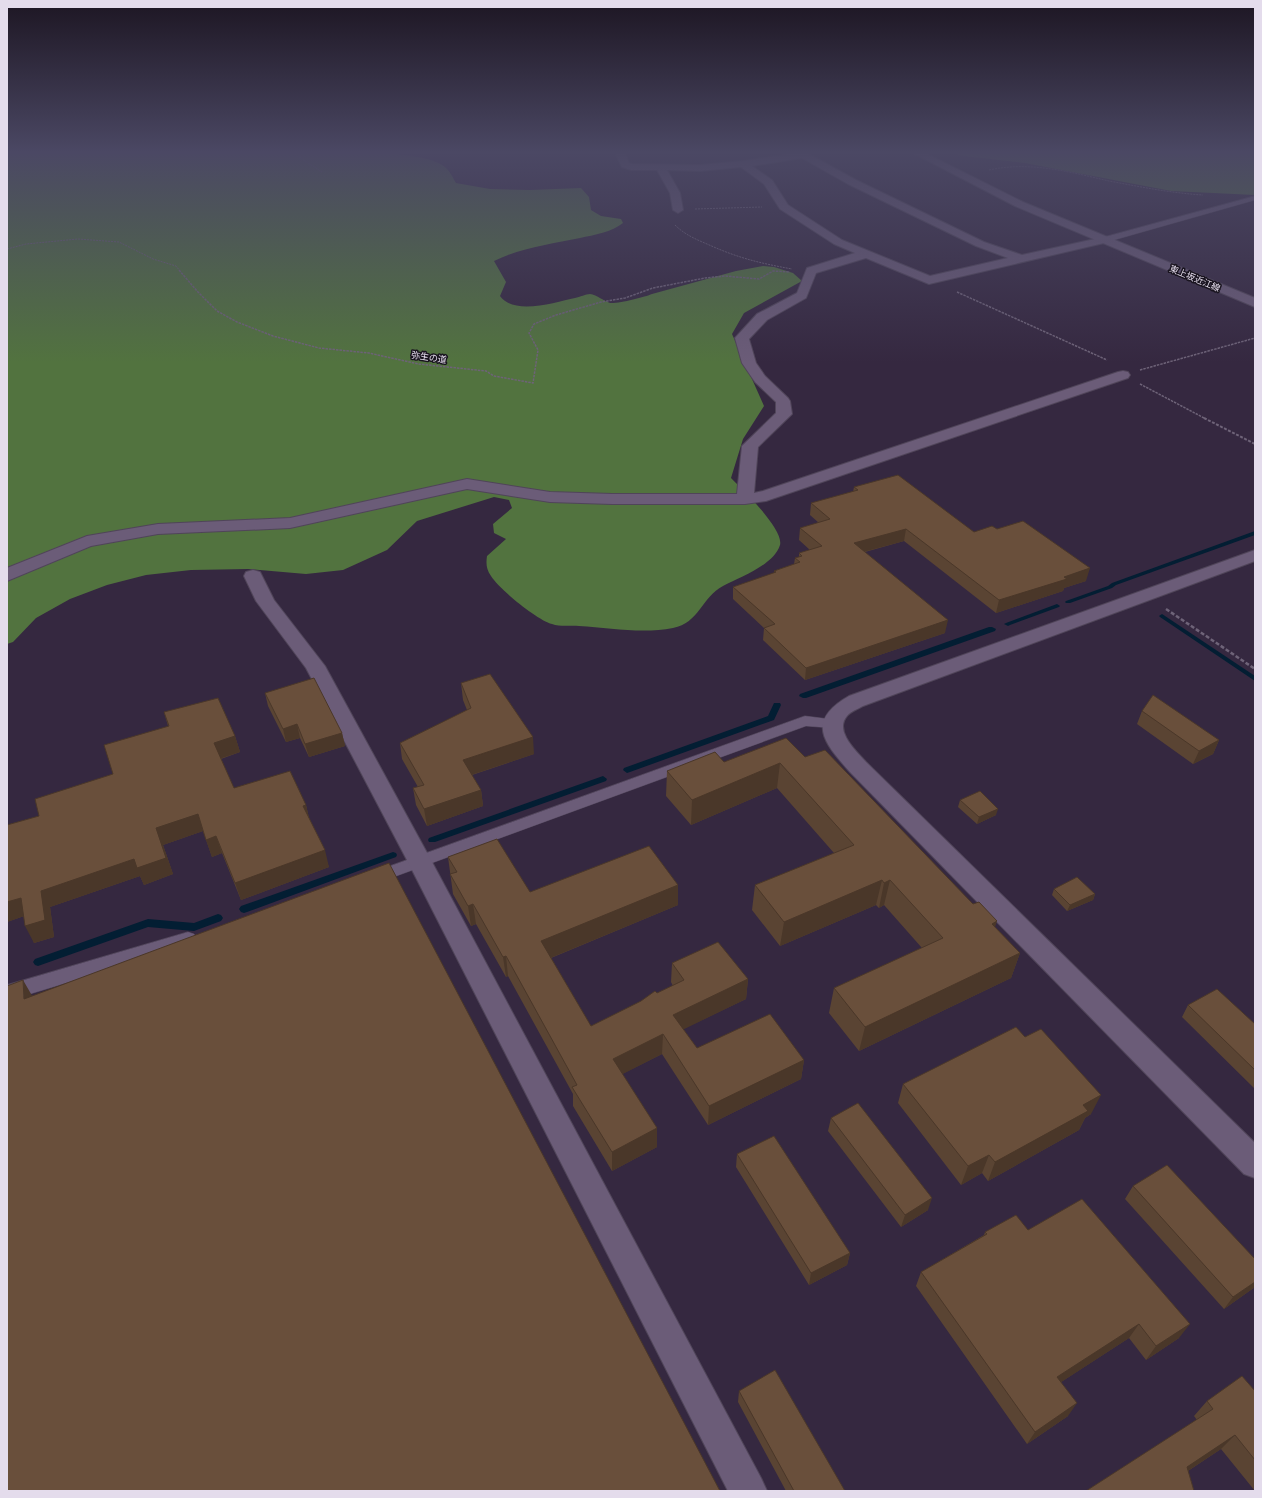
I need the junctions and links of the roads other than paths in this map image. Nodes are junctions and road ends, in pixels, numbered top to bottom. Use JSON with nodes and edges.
{"nodes":[{"id":1,"x":809,"y":223,"type":"edge"},
{"id":2,"x":936,"y":223,"type":"edge"},
{"id":3,"x":1064,"y":223,"type":"edge"},
{"id":4,"x":1165,"y":223,"type":"edge"},
{"id":5,"x":1104,"y":240,"type":"junction"},
{"id":6,"x":866,"y":254,"type":"junction"},
{"id":7,"x":1020,"y":259,"type":"junction"},
{"id":8,"x":1255,"y":303,"type":"edge"},
{"id":9,"x":1128,"y":374,"type":"road end"},
{"id":10,"x":745,"y":499,"type":"junction"},
{"id":11,"x":1255,"y":555,"type":"edge"},
{"id":12,"x":7,"y":575,"type":"edge"},
{"id":13,"x":253,"y":576,"type":"dead end"},
{"id":14,"x":832,"y":723,"type":"junction"},
{"id":15,"x":420,"y":862,"type":"junction"},
{"id":16,"x":360,"y":882,"type":"edge"},
{"id":17,"x":203,"y":935,"type":"edge"},
{"id":18,"x":7,"y":993,"type":"edge"},
{"id":19,"x":1255,"y":1164,"type":"edge"},
{"id":20,"x":748,"y":1491,"type":"edge"}],
"edges":[{"from":1,"to":6,"type":"street"},
{"from":2,"to":7,"type":"street"},
{"from":3,"to":5,"type":"street","name":"東上坂近江線"},
{"from":4,"to":5,"type":"lane"},
{"from":5,"to":7,"type":"street"},
{"from":5,"to":8,"type":"street","name":"東上坂近江線"},
{"from":6,"to":7,"type":"street"},
{"from":6,"to":10,"type":"street"},
{"from":9,"to":10,"type":"street"},
{"from":10,"to":12,"type":"street"},
{"from":11,"to":14,"type":"street"},
{"from":13,"to":15,"type":"street"},
{"from":14,"to":15,"type":"lane"},
{"from":14,"to":19,"type":"street"},
{"from":15,"to":16,"type":"lane"},
{"from":15,"to":20,"type":"street"},
{"from":17,"to":18,"type":"lane"}]}
